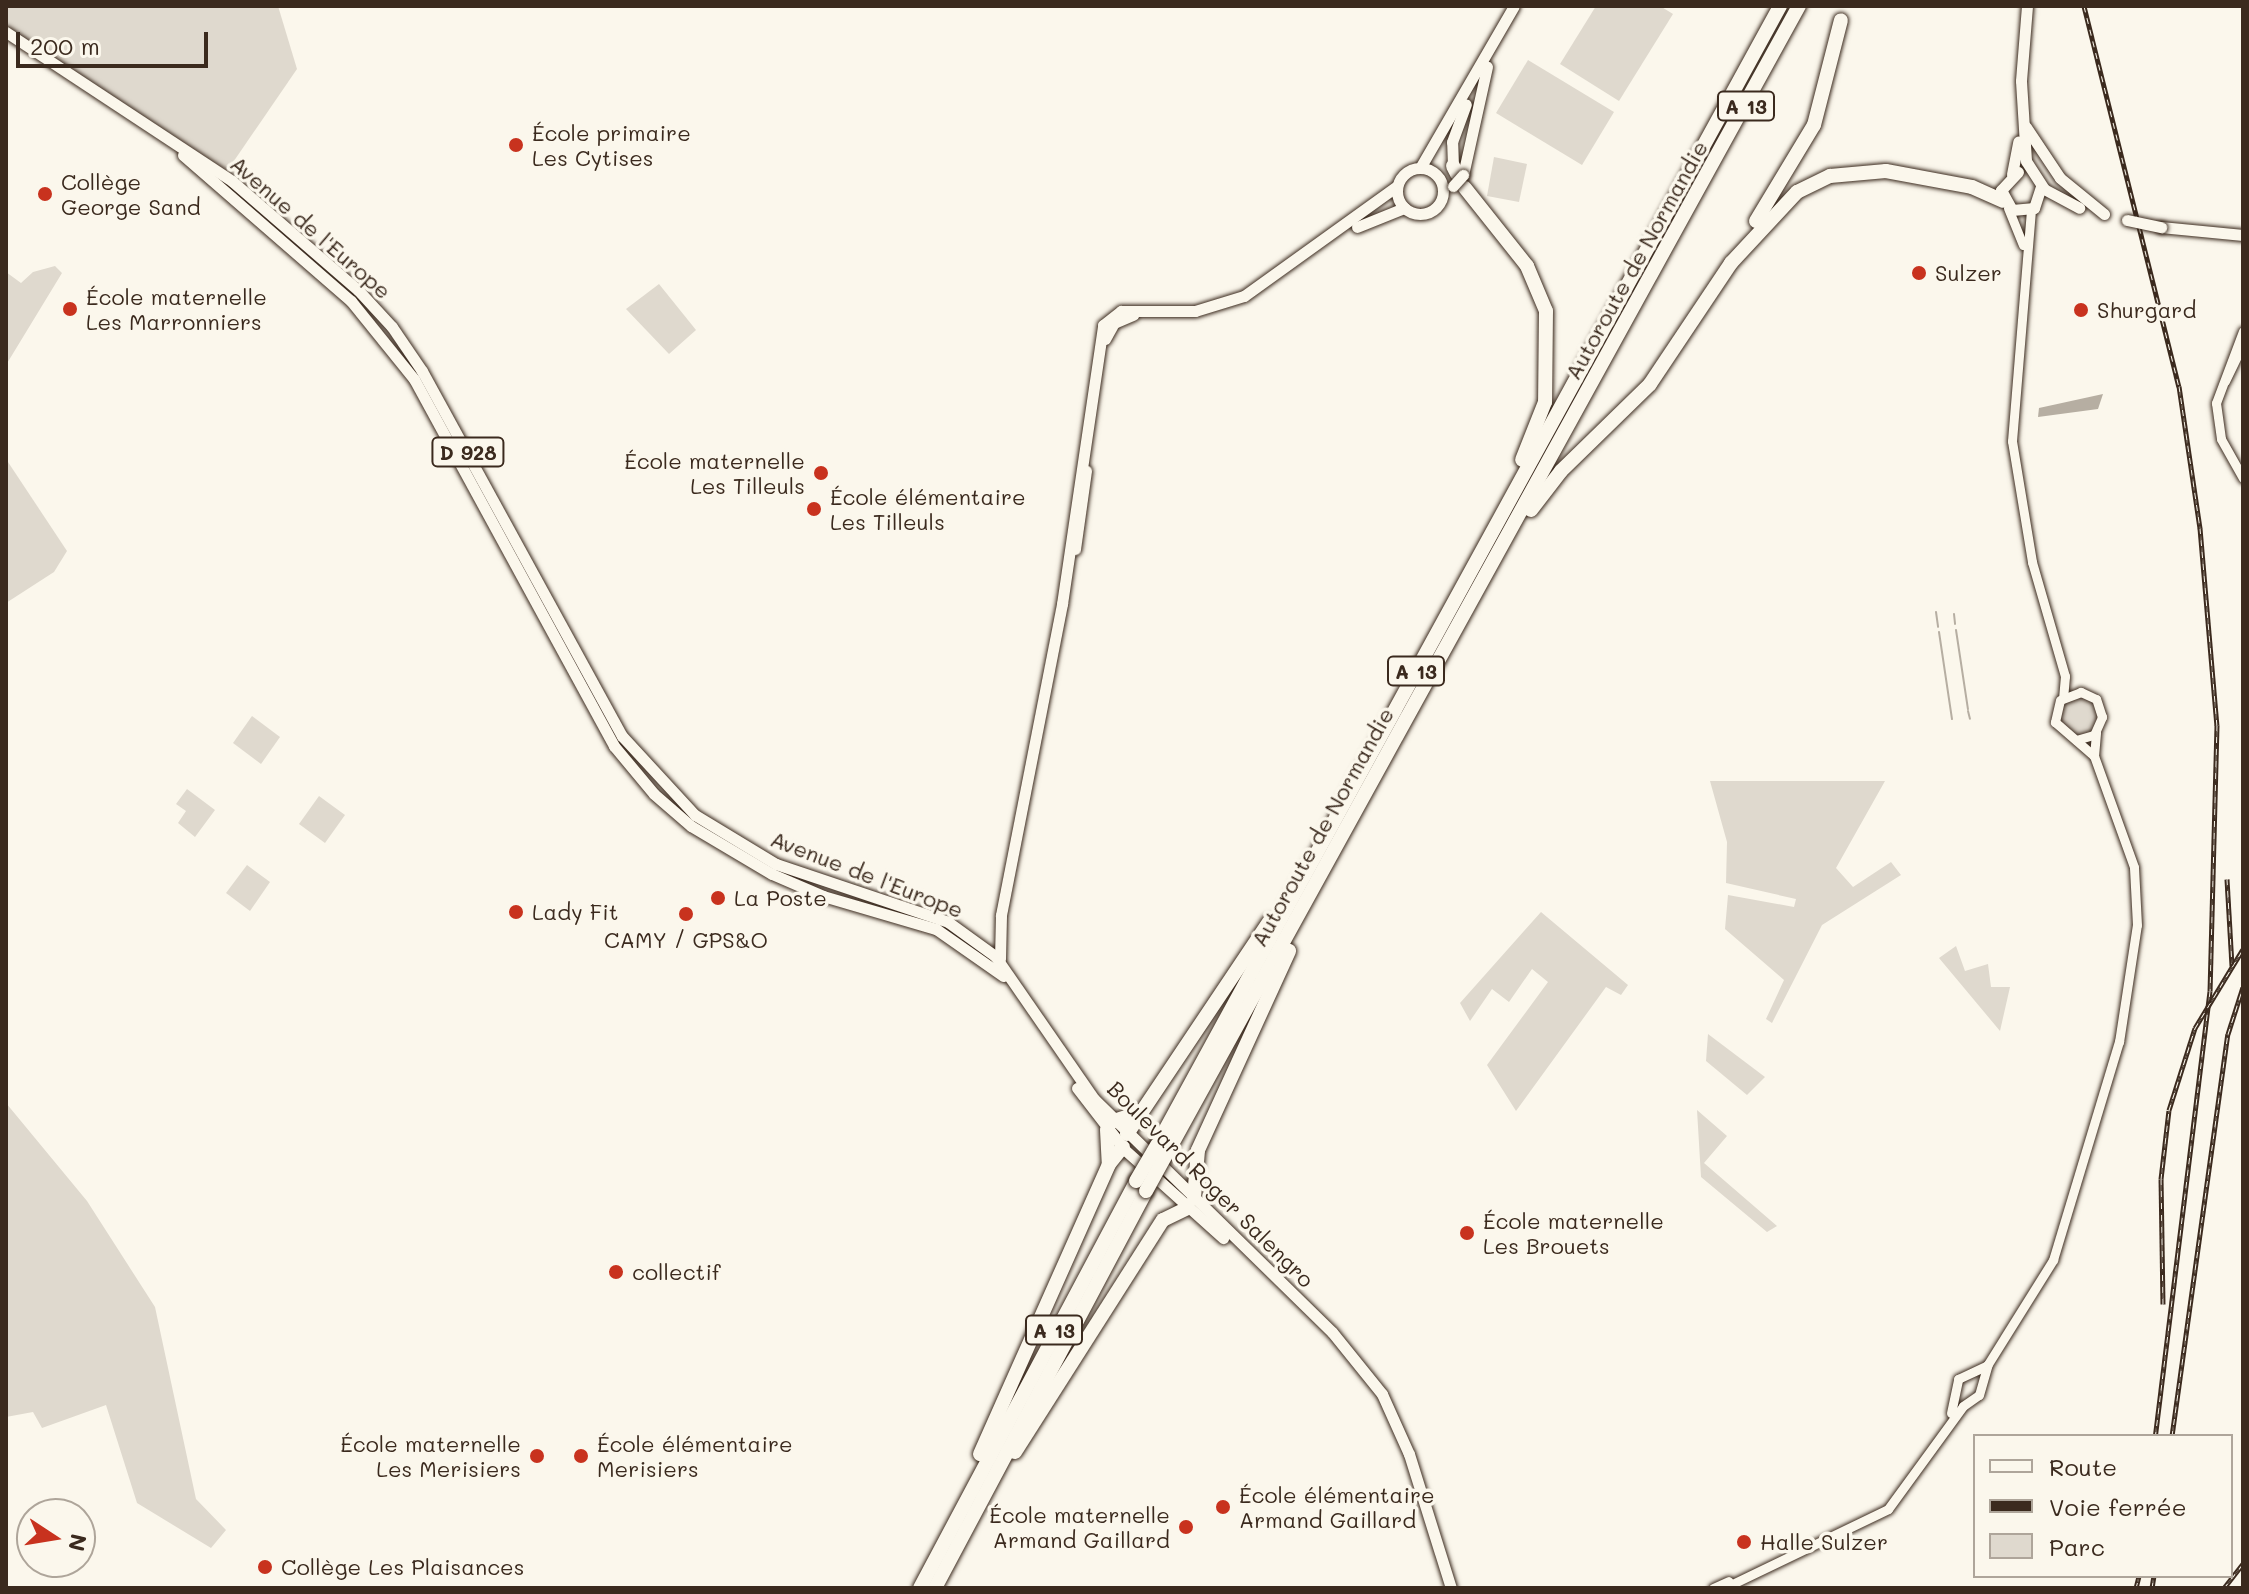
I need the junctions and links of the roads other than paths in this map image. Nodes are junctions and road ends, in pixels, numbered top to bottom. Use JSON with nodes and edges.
{"nodes":[{"id":1,"x":1514,"y":6,"type":"edge"},
{"id":2,"x":1520,"y":6,"type":"edge"},
{"id":3,"x":1780,"y":6,"type":"edge"},
{"id":4,"x":1799,"y":6,"type":"edge"},
{"id":5,"x":2024,"y":6,"type":"edge"},
{"id":6,"x":1841,"y":20,"type":"dead end"},
{"id":7,"x":7,"y":32,"type":"edge"},
{"id":8,"x":1487,"y":67,"type":"junction"},
{"id":9,"x":2022,"y":114,"type":"junction"},
{"id":10,"x":1420,"y":168,"type":"junction"},
{"id":11,"x":2012,"y":174,"type":"junction"},
{"id":12,"x":1458,"y":178,"type":"junction"},
{"id":13,"x":2037,"y":181,"type":"junction"},
{"id":14,"x":1397,"y":186,"type":"junction"},
{"id":15,"x":1443,"y":196,"type":"junction"},
{"id":16,"x":2006,"y":205,"type":"junction"},
{"id":17,"x":1404,"y":208,"type":"junction"},
{"id":18,"x":2033,"y":208,"type":"junction"},
{"id":19,"x":2079,"y":208,"type":"junction"},
{"id":20,"x":2104,"y":214,"type":"junction"},
{"id":21,"x":2186,"y":231,"type":"junction"},
{"id":22,"x":2243,"y":235,"type":"edge"},
{"id":23,"x":2243,"y":245,"type":"edge"},
{"id":24,"x":2024,"y":248,"type":"junction"},
{"id":25,"x":1512,"y":260,"type":"dead end"},
{"id":26,"x":1731,"y":263,"type":"junction"},
{"id":27,"x":2243,"y":331,"type":"edge"},
{"id":28,"x":1547,"y":333,"type":"junction"},
{"id":29,"x":2243,"y":344,"type":"edge"},
{"id":30,"x":2243,"y":477,"type":"edge"},
{"id":31,"x":1507,"y":506,"type":"junction"},
{"id":32,"x":1518,"y":520,"type":"junction"},
{"id":33,"x":539,"y":596,"type":"junction"},
{"id":34,"x":1062,"y":604,"type":"junction"},
{"id":35,"x":2065,"y":676,"type":"junction"},
{"id":36,"x":2081,"y":692,"type":"junction"},
{"id":37,"x":2063,"y":697,"type":"junction"},
{"id":38,"x":2096,"y":732,"type":"junction"},
{"id":39,"x":2076,"y":740,"type":"junction"},
{"id":40,"x":2094,"y":756,"type":"junction"},
{"id":41,"x":1319,"y":879,"type":"junction"},
{"id":42,"x":1299,"y":885,"type":"junction"},
{"id":43,"x":1001,"y":915,"type":"junction"},
{"id":44,"x":996,"y":928,"type":"junction"},
{"id":45,"x":969,"y":934,"type":"junction"},
{"id":46,"x":988,"y":950,"type":"junction"},
{"id":47,"x":1018,"y":991,"type":"junction"},
{"id":48,"x":1138,"y":1112,"type":"junction"},
{"id":49,"x":1110,"y":1126,"type":"junction"},
{"id":50,"x":1122,"y":1148,"type":"junction"},
{"id":51,"x":1156,"y":1149,"type":"junction"},
{"id":52,"x":1198,"y":1150,"type":"junction"},
{"id":53,"x":1141,"y":1186,"type":"junction"},
{"id":54,"x":1178,"y":1191,"type":"junction"},
{"id":55,"x":1191,"y":1203,"type":"junction"},
{"id":56,"x":1163,"y":1220,"type":"junction"},
{"id":57,"x":1292,"y":1302,"type":"junction"},
{"id":58,"x":1311,"y":1312,"type":"junction"},
{"id":59,"x":1356,"y":1362,"type":"junction"},
{"id":60,"x":1988,"y":1364,"type":"junction"},
{"id":61,"x":1974,"y":1374,"type":"junction"},
{"id":62,"x":1982,"y":1384,"type":"junction"},
{"id":63,"x":1958,"y":1395,"type":"junction"},
{"id":64,"x":1968,"y":1400,"type":"junction"},
{"id":65,"x":993,"y":1475,"type":"junction"},
{"id":66,"x":975,"y":1481,"type":"junction"},
{"id":67,"x":920,"y":1588,"type":"edge"},
{"id":68,"x":935,"y":1588,"type":"edge"},
{"id":69,"x":1448,"y":1588,"type":"edge"},
{"id":70,"x":1713,"y":1588,"type":"edge"},
{"id":71,"x":1724,"y":1588,"type":"edge"}],
"edges":[{"from":1,"to":10,"type":"main road"},
{"from":2,"to":8,"type":"main road"},
{"from":3,"to":31,"type":"highway","name":"Autoroute de Normandie","number":"A 13"},
{"from":4,"to":32,"type":"highway","name":"Autoroute de Normandie","number":"A 13"},
{"from":5,"to":9,"type":"main road"},
{"from":5,"to":11,"type":"main road"},
{"from":6,"to":26,"type":"highway"},
{"from":7,"to":33,"type":"main road","name":"Avenue de l'Europe","number":"D 928"},
{"from":8,"to":12,"type":"main road"},
{"from":8,"to":12,"type":"main road"},
{"from":9,"to":13,"type":"main road"},
{"from":9,"to":20,"type":"main road"},
{"from":10,"to":14,"type":"main road"},
{"from":10,"to":15,"type":"main road"},
{"from":11,"to":13,"type":"main road"},
{"from":11,"to":16,"type":"main road"},
{"from":12,"to":15,"type":"main road"},
{"from":12,"to":28,"type":"highway"},
{"from":13,"to":18,"type":"main road"},
{"from":13,"to":19,"type":"main road"},
{"from":14,"to":17,"type":"main road"},
{"from":14,"to":34,"type":"main road"},
{"from":15,"to":17,"type":"main road"},
{"from":16,"to":18,"type":"main road"},
{"from":16,"to":24,"type":"street"},
{"from":16,"to":26,"type":"highway"},
{"from":17,"to":34,"type":"main road"},
{"from":18,"to":19,"type":"main road"},
{"from":18,"to":24,"type":"street"},
{"from":19,"to":20,"type":"main road"},
{"from":20,"to":21,"type":"main road","bridge":true},
{"from":21,"to":22,"type":"main road"},
{"from":21,"to":23,"type":"main road"},
{"from":24,"to":35,"type":"street"},
{"from":25,"to":28,"type":"highway"},
{"from":26,"to":32,"type":"highway"},
{"from":27,"to":30,"type":"street"},
{"from":28,"to":31,"type":"highway"},
{"from":29,"to":30,"type":"street"},
{"from":31,"to":42,"type":"highway","name":"Autoroute de Normandie","number":"A 13"},
{"from":32,"to":41,"type":"highway","name":"Autoroute de Normandie","number":"A 13"},
{"from":33,"to":45,"type":"main road","name":"Avenue de l'Europe","number":"D 928"},
{"from":33,"to":46,"type":"main road","name":"Avenue de l'Europe","number":"D 928"},
{"from":34,"to":43,"type":"main road"},
{"from":35,"to":36,"type":"street"},
{"from":35,"to":37,"type":"street"},
{"from":36,"to":37,"type":"street"},
{"from":36,"to":38,"type":"street"},
{"from":37,"to":39,"type":"street"},
{"from":38,"to":39,"type":"street"},
{"from":38,"to":40,"type":"street"},
{"from":39,"to":40,"type":"street"},
{"from":40,"to":60,"type":"street"},
{"from":41,"to":51,"type":"highway","name":"Autoroute de Normandie","number":"A 13"},
{"from":41,"to":52,"type":"highway"},
{"from":42,"to":48,"type":"highway"},
{"from":42,"to":51,"type":"highway","name":"Autoroute de Normandie","number":"A 13"},
{"from":43,"to":44,"type":"main road"},
{"from":43,"to":46,"type":"main road"},
{"from":44,"to":45,"type":"main road"},
{"from":44,"to":46,"type":"main road"},
{"from":45,"to":46,"type":"main road","name":"Avenue de l'Europe","number":"D 928"},
{"from":46,"to":47,"type":"main road","name":"Avenue de l'Europe","number":"D 928"},
{"from":46,"to":47,"type":"main road","name":"Avenue de l'Europe","number":"D 928"},
{"from":47,"to":49,"type":"main road","number":"D 928"},
{"from":48,"to":49,"type":"highway"},
{"from":48,"to":50,"type":"highway"},
{"from":49,"to":50,"type":"highway"},
{"from":49,"to":50,"type":"main road","name":"Boulevard Roger Salengro","number":"D 928"},
{"from":50,"to":51,"type":"main road","name":"Boulevard Roger Salengro","number":"D 928"},
{"from":50,"to":54,"type":"main road","number":"D 928"},
{"from":50,"to":66,"type":"highway"},
{"from":51,"to":53,"type":"highway","name":"Autoroute de Normandie","number":"A 13","bridge":true},
{"from":51,"to":54,"type":"main road","name":"Boulevard Roger Salengro","number":"D 928"},
{"from":52,"to":54,"type":"highway"},
{"from":52,"to":55,"type":"highway"},
{"from":53,"to":65,"type":"highway","name":"Autoroute de Normandie","number":"A 13"},
{"from":53,"to":66,"type":"highway","name":"Autoroute de Normandie","number":"A 13"},
{"from":54,"to":55,"type":"main road","name":"Boulevard Roger Salengro","number":"D 928"},
{"from":54,"to":56,"type":"highway"},
{"from":55,"to":56,"type":"highway"},
{"from":55,"to":57,"type":"main road","name":"Boulevard Roger Salengro","number":"D 928"},
{"from":55,"to":58,"type":"main road","name":"Boulevard Roger Salengro","number":"D 928"},
{"from":56,"to":65,"type":"highway"},
{"from":57,"to":58,"type":"main road"},
{"from":57,"to":59,"type":"main road","name":"Boulevard Roger Salengro","number":"D 928"},
{"from":58,"to":59,"type":"main road","name":"Boulevard Roger Salengro","number":"D 928"},
{"from":59,"to":69,"type":"main road","name":"Boulevard Roger Salengro","number":"D 928"},
{"from":60,"to":61,"type":"street"},
{"from":60,"to":62,"type":"street"},
{"from":61,"to":62,"type":"street"},
{"from":61,"to":63,"type":"street"},
{"from":62,"to":64,"type":"street"},
{"from":63,"to":64,"type":"street"},
{"from":63,"to":70,"type":"street"},
{"from":64,"to":71,"type":"street"},
{"from":65,"to":68,"type":"highway","name":"Autoroute de Normandie","number":"A 13"},
{"from":66,"to":67,"type":"highway","name":"Autoroute de Normandie","number":"A 13"}]}
